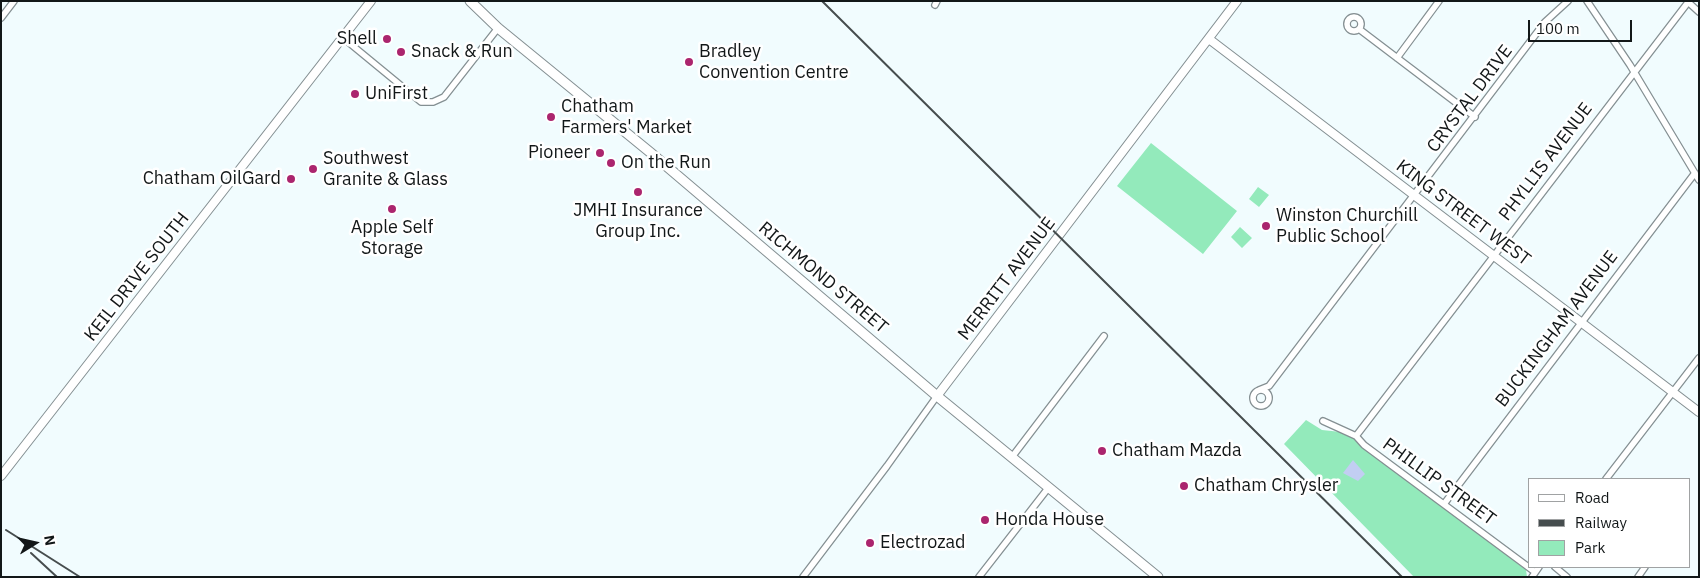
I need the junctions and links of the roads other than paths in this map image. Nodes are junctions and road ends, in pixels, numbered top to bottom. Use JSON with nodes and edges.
{"nodes":[{"id":1,"x":14,"y":1,"type":"edge"},
{"id":2,"x":371,"y":1,"type":"edge"},
{"id":3,"x":470,"y":1,"type":"edge"},
{"id":4,"x":1237,"y":1,"type":"edge"},
{"id":5,"x":1439,"y":1,"type":"edge"},
{"id":6,"x":1568,"y":1,"type":"edge"},
{"id":7,"x":1587,"y":1,"type":"edge"},
{"id":8,"x":1688,"y":2,"type":"edge"},
{"id":9,"x":1699,"y":12,"type":"edge"},
{"id":10,"x":1,"y":18,"type":"edge"},
{"id":11,"x":498,"y":28,"type":"junction"},
{"id":12,"x":1359,"y":30,"type":"dead end"},
{"id":13,"x":342,"y":37,"type":"junction"},
{"id":14,"x":1209,"y":39,"type":"junction"},
{"id":15,"x":1397,"y":58,"type":"junction"},
{"id":16,"x":1634,"y":72,"type":"junction"},
{"id":17,"x":1475,"y":117,"type":"junction"},
{"id":18,"x":1695,"y":174,"type":"junction"},
{"id":19,"x":1699,"y":180,"type":"edge"},
{"id":20,"x":1416,"y":195,"type":"junction"},
{"id":21,"x":1494,"y":255,"type":"junction"},
{"id":22,"x":1581,"y":322,"type":"junction"},
{"id":23,"x":1104,"y":336,"type":"dead end"},
{"id":24,"x":1699,"y":358,"type":"edge"},
{"id":25,"x":1270,"y":384,"type":"junction"},
{"id":26,"x":1260,"y":390,"type":"junction"},
{"id":27,"x":1674,"y":392,"type":"junction"},
{"id":28,"x":936,"y":396,"type":"junction"},
{"id":29,"x":1269,"y":397,"type":"junction"},
{"id":30,"x":1699,"y":412,"type":"edge"},
{"id":31,"x":1323,"y":421,"type":"dead end"},
{"id":32,"x":1356,"y":436,"type":"junction"},
{"id":33,"x":1012,"y":457,"type":"junction"},
{"id":34,"x":1,"y":476,"type":"edge"},
{"id":35,"x":1607,"y":478,"type":"edge"},
{"id":36,"x":1049,"y":487,"type":"junction"},
{"id":37,"x":1444,"y":504,"type":"junction"},
{"id":38,"x":1528,"y":567,"type":"edge"},
{"id":39,"x":1555,"y":568,"type":"edge"},
{"id":40,"x":803,"y":577,"type":"edge"},
{"id":41,"x":979,"y":577,"type":"edge"},
{"id":42,"x":1158,"y":577,"type":"edge"},
{"id":43,"x":1567,"y":577,"type":"edge"}],
"edges":[{"from":1,"to":10,"type":"street"},
{"from":2,"to":13,"type":"street","name":"KEIL DRIVE SOUTH"},
{"from":3,"to":11,"type":"main road","name":"RICHMOND STREET"},
{"from":4,"to":14,"type":"street","name":"MERRITT AVENUE"},
{"from":5,"to":15,"type":"street"},
{"from":6,"to":17,"type":"street","name":"CRYSTAL DRIVE"},
{"from":7,"to":16,"type":"street"},
{"from":8,"to":9,"type":"street"},
{"from":8,"to":16,"type":"street","name":"PHYLLIS AVENUE"},
{"from":11,"to":13,"type":"street"},
{"from":11,"to":28,"type":"main road","name":"RICHMOND STREET"},
{"from":12,"to":15,"type":"street"},
{"from":13,"to":34,"type":"street","name":"KEIL DRIVE SOUTH"},
{"from":14,"to":20,"type":"street","name":"KING STREET WEST"},
{"from":14,"to":28,"type":"street","name":"MERRITT AVENUE"},
{"from":15,"to":17,"type":"street"},
{"from":16,"to":18,"type":"street"},
{"from":16,"to":21,"type":"street","name":"PHYLLIS AVENUE"},
{"from":17,"to":20,"type":"street","name":"CRYSTAL DRIVE"},
{"from":18,"to":19,"type":"street"},
{"from":18,"to":22,"type":"street","name":"BUCKINGHAM AVENUE"},
{"from":20,"to":21,"type":"street","name":"KING STREET WEST"},
{"from":20,"to":25,"type":"street","name":"CRYSTAL DRIVE"},
{"from":21,"to":22,"type":"street","name":"KING STREET WEST"},
{"from":21,"to":32,"type":"street","name":"PHYLLIS AVENUE"},
{"from":22,"to":27,"type":"street","name":"KING STREET WEST"},
{"from":22,"to":37,"type":"street","name":"BUCKINGHAM AVENUE"},
{"from":23,"to":33,"type":"street"},
{"from":24,"to":27,"type":"street"},
{"from":25,"to":26,"type":"street","name":"CRYSTAL DRIVE"},
{"from":25,"to":29,"type":"street"},
{"from":26,"to":29,"type":"street"},
{"from":26,"to":29,"type":"street"},
{"from":27,"to":30,"type":"street","name":"KING STREET WEST"},
{"from":27,"to":35,"type":"street"},
{"from":28,"to":33,"type":"main road","name":"RICHMOND STREET"},
{"from":28,"to":40,"type":"street","name":"MERRITT AVENUE"},
{"from":31,"to":32,"type":"street","name":"PHILLIP STREET"},
{"from":32,"to":37,"type":"street","name":"PHILLIP STREET"},
{"from":33,"to":36,"type":"main road","name":"RICHMOND STREET"},
{"from":36,"to":41,"type":"street"},
{"from":36,"to":42,"type":"main road","name":"RICHMOND STREET"},
{"from":37,"to":38,"type":"street","name":"PHILLIP STREET"},
{"from":39,"to":43,"type":"street"}]}
